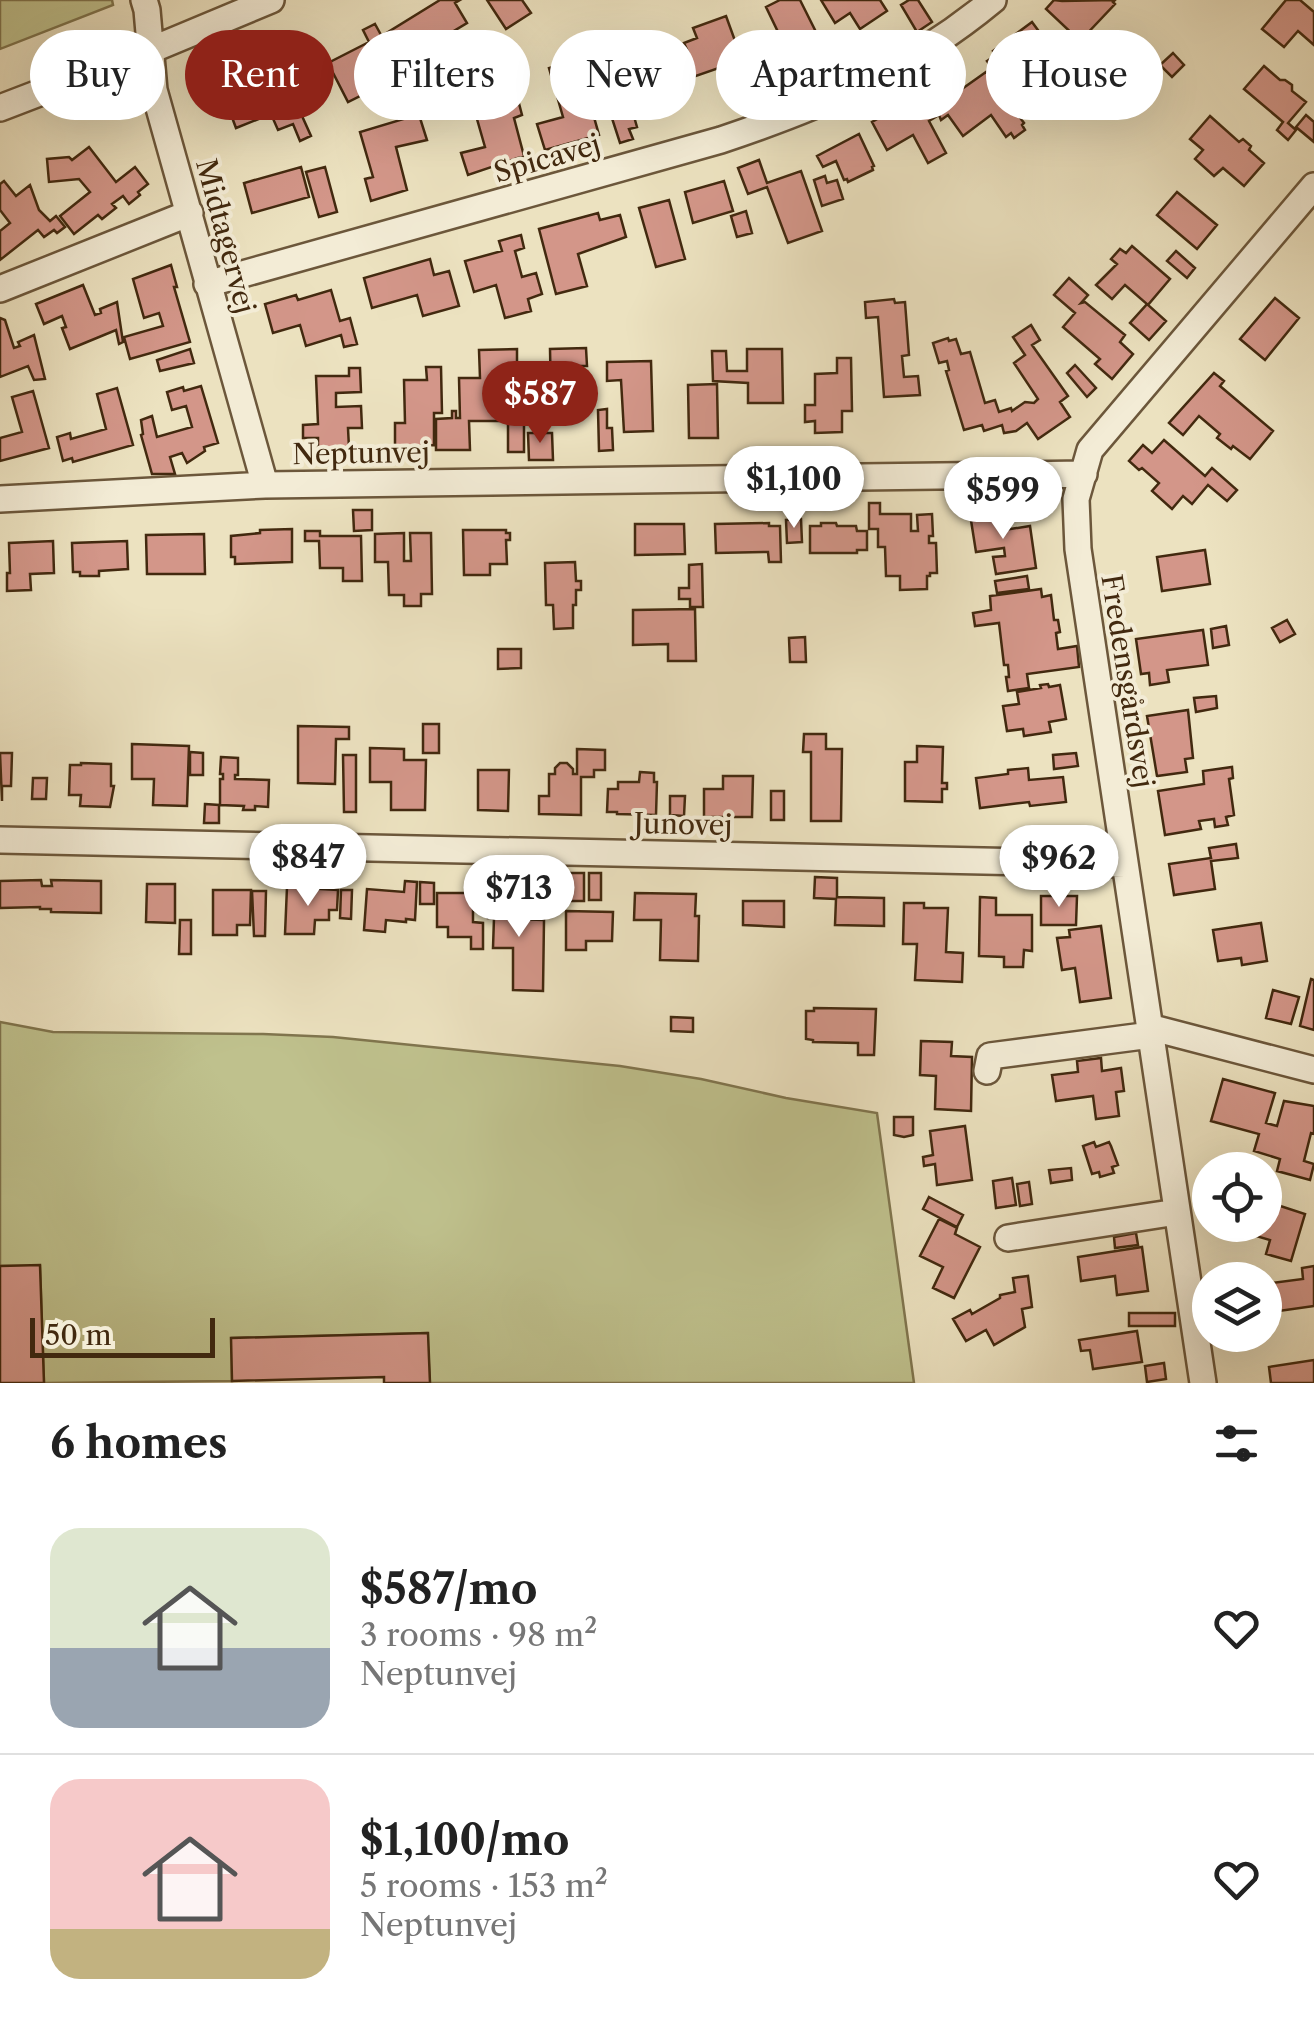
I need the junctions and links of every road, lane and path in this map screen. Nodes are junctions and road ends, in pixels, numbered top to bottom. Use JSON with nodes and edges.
{"nodes":[{"id":1,"x":144,"y":0,"type":"edge"},
{"id":2,"x":270,"y":0,"type":"edge"},
{"id":3,"x":994,"y":0,"type":"edge"},
{"id":4,"x":148,"y":30,"type":"edge"},
{"id":5,"x":165,"y":44,"type":"edge"},
{"id":6,"x":30,"y":96,"type":"edge"},
{"id":7,"x":0,"y":108,"type":"edge"},
{"id":8,"x":163,"y":120,"type":"edge"},
{"id":9,"x":1314,"y":186,"type":"edge"},
{"id":10,"x":190,"y":213,"type":"junction"},
{"id":11,"x":207,"y":284,"type":"junction"},
{"id":12,"x":0,"y":289,"type":"edge"},
{"id":13,"x":1084,"y":474,"type":"junction"},
{"id":14,"x":265,"y":485,"type":"junction"},
{"id":15,"x":0,"y":499,"type":"edge"},
{"id":16,"x":0,"y":840,"type":"edge"},
{"id":17,"x":1125,"y":864,"type":"junction"},
{"id":18,"x":1150,"y":1031,"type":"junction"},
{"id":19,"x":1314,"y":1070,"type":"edge"},
{"id":20,"x":987,"y":1071,"type":"dead end"},
{"id":21,"x":1177,"y":1212,"type":"junction"},
{"id":22,"x":1008,"y":1238,"type":"dead end"},
{"id":23,"x":1203,"y":1383,"type":"edge"}],
"edges":[{"from":1,"to":4,"type":"street","name":"Midtagervej"},
{"from":2,"to":5,"type":"street"},
{"from":3,"to":11,"type":"street","name":"Spicavej"},
{"from":6,"to":7,"type":"street"},
{"from":8,"to":10,"type":"street","name":"Midtagervej"},
{"from":9,"to":13,"type":"street","name":"Fredensgårdsvej"},
{"from":10,"to":11,"type":"street","name":"Midtagervej"},
{"from":10,"to":12,"type":"street"},
{"from":11,"to":14,"type":"street","name":"Midtagervej"},
{"from":13,"to":14,"type":"street","name":"Neptunvej"},
{"from":13,"to":17,"type":"street","name":"Fredensgårdsvej"},
{"from":14,"to":15,"type":"street","name":"Neptunvej"},
{"from":16,"to":17,"type":"street","name":"Junovej"},
{"from":17,"to":18,"type":"street","name":"Fredensgårdsvej"},
{"from":18,"to":19,"type":"street"},
{"from":18,"to":20,"type":"street"},
{"from":18,"to":21,"type":"street","name":"Fredensgårdsvej"},
{"from":21,"to":22,"type":"street"},
{"from":21,"to":23,"type":"street","name":"Fredensgårdsvej"}]}
